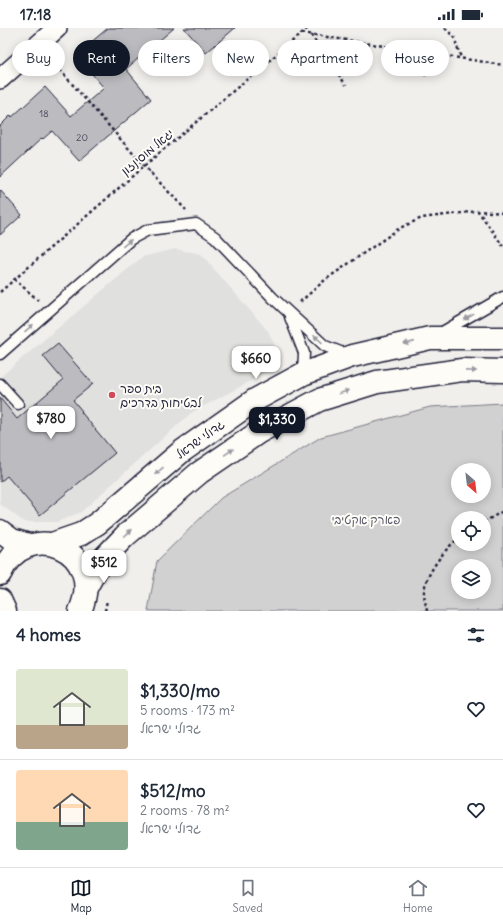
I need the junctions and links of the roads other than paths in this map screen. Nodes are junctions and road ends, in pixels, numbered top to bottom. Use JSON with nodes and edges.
{"nodes":[{"id":1,"x":57,"y":28,"type":"edge"},
{"id":2,"x":0,"y":79,"type":"edge"},
{"id":3,"x":503,"y":297,"type":"edge"},
{"id":4,"x":288,"y":313,"type":"junction"},
{"id":5,"x":430,"y":338,"type":"junction"},
{"id":6,"x":503,"y":338,"type":"edge"},
{"id":7,"x":0,"y":354,"type":"edge"},
{"id":8,"x":352,"y":356,"type":"junction"},
{"id":9,"x":503,"y":371,"type":"edge"},
{"id":10,"x":303,"y":374,"type":"junction"},
{"id":11,"x":0,"y":384,"type":"edge"},
{"id":12,"x":18,"y":404,"type":"dead end"},
{"id":13,"x":0,"y":531,"type":"edge"},
{"id":14,"x":52,"y":544,"type":"junction"},
{"id":15,"x":29,"y":545,"type":"junction"},
{"id":16,"x":0,"y":574,"type":"edge"},
{"id":17,"x":87,"y":586,"type":"junction"},
{"id":18,"x":0,"y":600,"type":"edge"},
{"id":19,"x":5,"y":611,"type":"edge"},
{"id":20,"x":80,"y":611,"type":"edge"}],
"edges":[{"from":1,"to":2,"type":"street"},
{"from":3,"to":5,"type":"lane","one_way":true},
{"from":7,"to":4,"type":"lane","one_way":true},
{"from":8,"to":4,"type":"lane","one_way":true},
{"from":4,"to":10,"type":"lane"},
{"from":5,"to":6,"type":"street","name":"גדולי ישראל"},
{"from":5,"to":8,"type":"street","name":"גדולי ישראל","one_way":true},
{"from":8,"to":10,"type":"street","name":"גדולי ישראל"},
{"from":17,"to":9,"type":"street","one_way":true},
{"from":10,"to":14,"type":"street","name":"גדולי ישראל","one_way":true},
{"from":11,"to":12,"type":"lane"},
{"from":13,"to":15,"type":"street"},
{"from":14,"to":15,"type":"street"},
{"from":14,"to":17,"type":"street"},
{"from":15,"to":16,"type":"street"},
{"from":17,"to":20,"type":"street"},
{"from":18,"to":19,"type":"street"}]}
